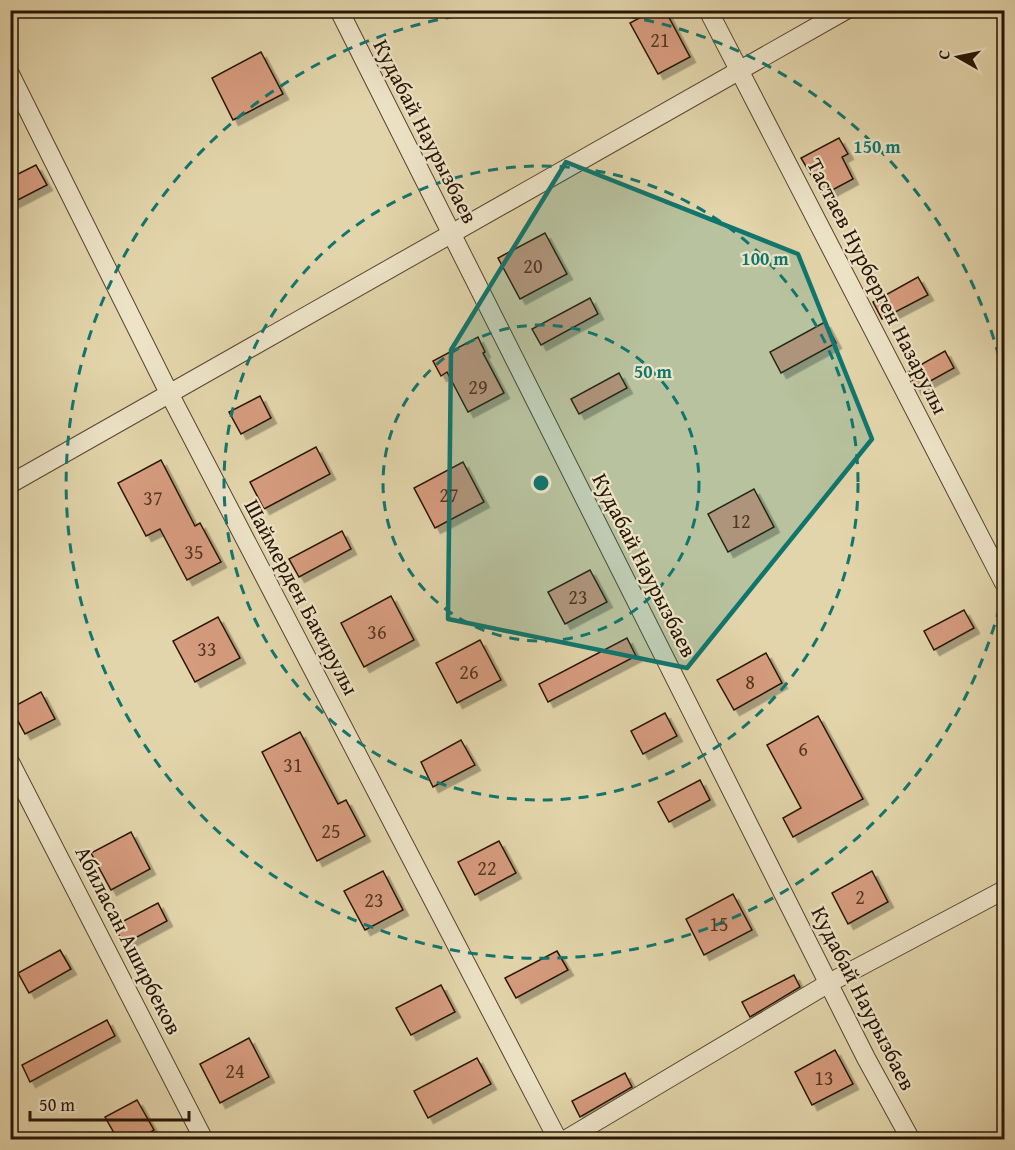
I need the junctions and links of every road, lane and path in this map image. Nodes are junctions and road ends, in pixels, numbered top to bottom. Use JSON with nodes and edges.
{"nodes":[{"id":1,"x":339,"y":10,"type":"edge"},
{"id":2,"x":708,"y":10,"type":"edge"},
{"id":3,"x":846,"y":10,"type":"edge"},
{"id":4,"x":740,"y":71,"type":"junction"},
{"id":5,"x":10,"y":74,"type":"edge"},
{"id":6,"x":451,"y":233,"type":"junction"},
{"id":7,"x":170,"y":395,"type":"junction"},
{"id":8,"x":10,"y":484,"type":"edge"},
{"id":9,"x":1005,"y":583,"type":"edge"},
{"id":10,"x":10,"y":762,"type":"edge"},
{"id":11,"x":1005,"y":890,"type":"edge"},
{"id":12,"x":829,"y":983,"type":"junction"},
{"id":13,"x":204,"y":1140,"type":"edge"},
{"id":14,"x":558,"y":1140,"type":"edge"},
{"id":15,"x":566,"y":1140,"type":"edge"},
{"id":16,"x":911,"y":1140,"type":"edge"}],
"edges":[{"from":1,"to":6,"type":"street","name":"Кудабай Наурызбаев"},
{"from":2,"to":4,"type":"street","name":"Тастаев Нурберген Назарулы"},
{"from":3,"to":4,"type":"street"},
{"from":4,"to":6,"type":"street"},
{"from":4,"to":9,"type":"street","name":"Тастаев Нурберген Назарулы"},
{"from":5,"to":7,"type":"street","name":"Шаймерден Бакирулы"},
{"from":6,"to":7,"type":"street"},
{"from":6,"to":12,"type":"street","name":"Кудабай Наурызбаев"},
{"from":7,"to":8,"type":"street"},
{"from":7,"to":14,"type":"street","name":"Шаймерден Бакирулы"},
{"from":10,"to":13,"type":"street","name":"Абиласан Аширбеков"},
{"from":11,"to":12,"type":"street"},
{"from":12,"to":15,"type":"street"},
{"from":12,"to":16,"type":"street","name":"Кудабай Наурызбаев"}]}
